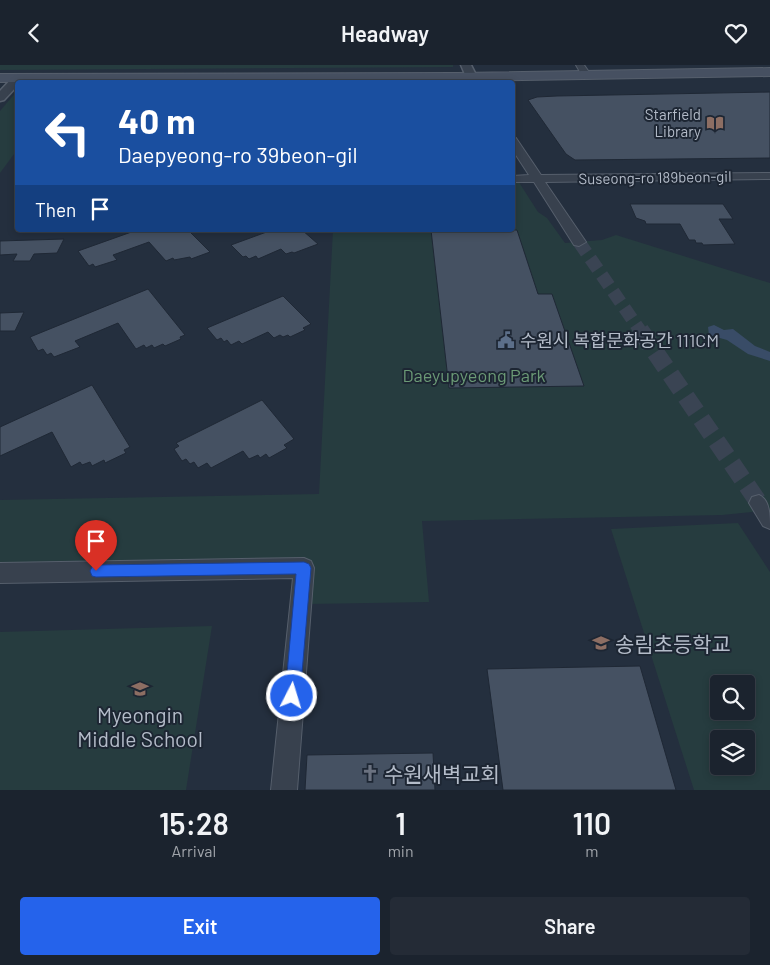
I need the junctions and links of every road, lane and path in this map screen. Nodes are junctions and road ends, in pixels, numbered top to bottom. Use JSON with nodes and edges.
{"nodes":[{"id":1,"x":583,"y":70,"type":"edge"},
{"id":2,"x":770,"y":72,"type":"edge"},
{"id":3,"x":470,"y":75,"type":"edge"},
{"id":4,"x":0,"y":78,"type":"edge"},
{"id":5,"x":18,"y":78,"type":"joint"},
{"id":6,"x":295,"y":80,"type":"edge"},
{"id":7,"x":15,"y":81,"type":"edge"},
{"id":8,"x":0,"y":98,"type":"edge"},
{"id":9,"x":515,"y":144,"type":"edge"},
{"id":10,"x":770,"y":176,"type":"edge"},
{"id":11,"x":515,"y":179,"type":"edge"},
{"id":12,"x":539,"y":179,"type":"junction"},
{"id":13,"x":578,"y":242,"type":"tunnel mouth"},
{"id":14,"x":759,"y":503,"type":"tunnel mouth"},
{"id":15,"x":770,"y":520,"type":"edge"},
{"id":16,"x":0,"y":573,"type":"edge"},
{"id":17,"x":284,"y":790,"type":"edge"}],
"edges":[{"from":1,"to":2,"type":"main road"},
{"from":1,"to":3,"type":"main road"},
{"from":3,"to":6,"type":"main road"},
{"from":4,"to":5,"type":"main road"},
{"from":5,"to":6,"type":"main road"},
{"from":7,"to":8,"type":"street"},
{"from":9,"to":12,"type":"street"},
{"from":10,"to":12,"type":"street","name":"Suseong-ro 189beon-gil"},
{"from":11,"to":12,"type":"street","name":"Suseong-ro 189beon-gil"},
{"from":12,"to":13,"type":"street"},
{"from":14,"to":15,"type":"street"},
{"from":16,"to":17,"type":"street"}]}
